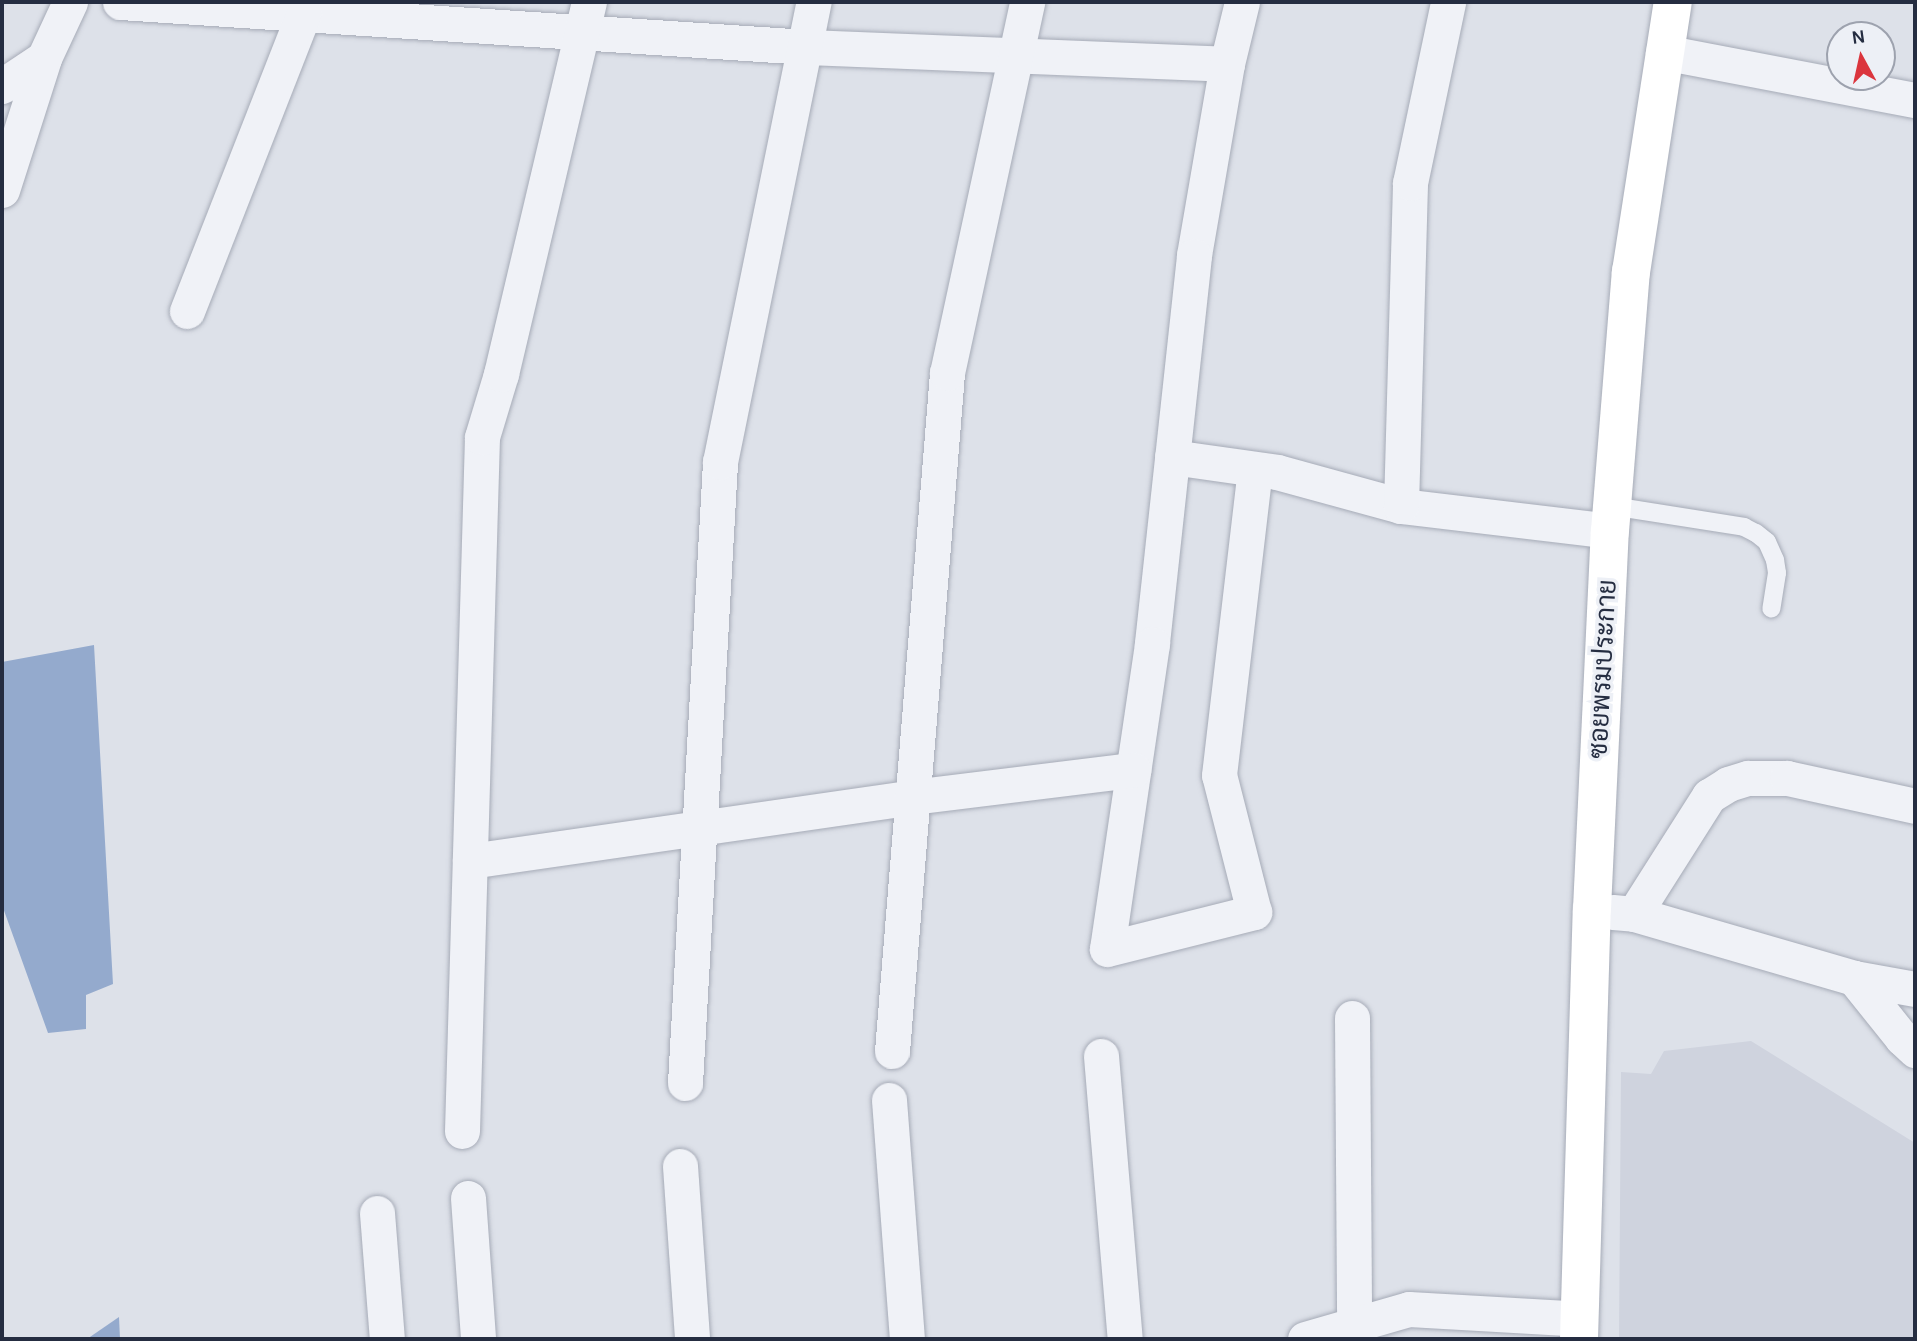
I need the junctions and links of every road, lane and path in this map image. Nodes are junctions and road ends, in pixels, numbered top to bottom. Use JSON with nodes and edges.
{"nodes":[{"id":1,"x":71,"y":2,"type":"edge"},
{"id":2,"x":120,"y":2,"type":"edge"},
{"id":3,"x":814,"y":2,"type":"edge"},
{"id":4,"x":1027,"y":2,"type":"edge"},
{"id":5,"x":1242,"y":2,"type":"edge"},
{"id":6,"x":1448,"y":2,"type":"edge"},
{"id":7,"x":1673,"y":2,"type":"edge"},
{"id":8,"x":304,"y":13,"type":"junction"},
{"id":9,"x":585,"y":16,"type":"edge"},
{"id":10,"x":806,"y":47,"type":"junction"},
{"id":11,"x":1663,"y":52,"type":"junction"},
{"id":12,"x":1015,"y":57,"type":"junction"},
{"id":13,"x":44,"y":58,"type":"junction"},
{"id":14,"x":1227,"y":64,"type":"junction"},
{"id":15,"x":2,"y":86,"type":"edge"},
{"id":16,"x":1915,"y":100,"type":"edge"},
{"id":17,"x":2,"y":190,"type":"edge"},
{"id":18,"x":187,"y":311,"type":"dead end"},
{"id":19,"x":1172,"y":457,"type":"junction"},
{"id":20,"x":1255,"y":470,"type":"junction"},
{"id":21,"x":1401,"y":506,"type":"junction"},
{"id":22,"x":1611,"y":519,"type":"junction"},
{"id":23,"x":1771,"y":609,"type":"dead end"},
{"id":24,"x":1133,"y":770,"type":"junction"},
{"id":25,"x":912,"y":797,"type":"junction"},
{"id":26,"x":1915,"y":806,"type":"edge"},
{"id":27,"x":699,"y":827,"type":"junction"},
{"id":28,"x":470,"y":861,"type":"junction"},
{"id":29,"x":1592,"y":909,"type":"junction"},
{"id":30,"x":1634,"y":914,"type":"junction"},
{"id":31,"x":1854,"y":978,"type":"junction"},
{"id":32,"x":1915,"y":989,"type":"edge"},
{"id":33,"x":1352,"y":1018,"type":"dead end"},
{"id":34,"x":1915,"y":1050,"type":"edge"},
{"id":35,"x":892,"y":1051,"type":"dead end"},
{"id":36,"x":1101,"y":1056,"type":"dead end"},
{"id":37,"x":685,"y":1083,"type":"dead end"},
{"id":38,"x":890,"y":1100,"type":"dead end"},
{"id":39,"x":462,"y":1131,"type":"dead end"},
{"id":40,"x":680,"y":1166,"type":"dead end"},
{"id":41,"x":468,"y":1198,"type":"dead end"},
{"id":42,"x":377,"y":1213,"type":"dead end"},
{"id":43,"x":1353,"y":1325,"type":"junction"},
{"id":44,"x":1579,"y":1329,"type":"edge"},
{"id":45,"x":387,"y":1339,"type":"edge"},
{"id":46,"x":478,"y":1339,"type":"edge"},
{"id":47,"x":692,"y":1339,"type":"edge"},
{"id":48,"x":906,"y":1339,"type":"edge"},
{"id":49,"x":1125,"y":1339,"type":"edge"},
{"id":50,"x":1305,"y":1339,"type":"edge"}],
"edges":[{"from":1,"to":13,"type":"street"},
{"from":2,"to":8,"type":"street"},
{"from":3,"to":10,"type":"street"},
{"from":4,"to":12,"type":"street"},
{"from":5,"to":14,"type":"street"},
{"from":6,"to":21,"type":"street"},
{"from":7,"to":11,"type":"street","name":"ซอยพรมประกาย"},
{"from":8,"to":9,"type":"street"},
{"from":8,"to":18,"type":"street"},
{"from":9,"to":10,"type":"street"},
{"from":9,"to":28,"type":"street"},
{"from":10,"to":12,"type":"street"},
{"from":10,"to":27,"type":"street"},
{"from":11,"to":16,"type":"street"},
{"from":11,"to":22,"type":"street","name":"ซอยพรมประกาย"},
{"from":12,"to":14,"type":"street"},
{"from":12,"to":25,"type":"street"},
{"from":13,"to":15,"type":"street"},
{"from":13,"to":17,"type":"street"},
{"from":14,"to":19,"type":"street"},
{"from":19,"to":20,"type":"street"},
{"from":19,"to":24,"type":"street"},
{"from":20,"to":21,"type":"street"},
{"from":20,"to":24,"type":"street"},
{"from":21,"to":22,"type":"street"},
{"from":22,"to":23,"type":"lane"},
{"from":22,"to":29,"type":"street","name":"ซอยพรมประกาย"},
{"from":24,"to":25,"type":"street"},
{"from":25,"to":27,"type":"street"},
{"from":25,"to":35,"type":"street"},
{"from":26,"to":30,"type":"street"},
{"from":27,"to":28,"type":"street"},
{"from":27,"to":37,"type":"street"},
{"from":28,"to":39,"type":"street"},
{"from":29,"to":30,"type":"street"},
{"from":29,"to":44,"type":"street","name":"ซอยพรมประกาย"},
{"from":30,"to":31,"type":"street"},
{"from":31,"to":32,"type":"street"},
{"from":31,"to":34,"type":"street"},
{"from":33,"to":43,"type":"street"},
{"from":36,"to":49,"type":"street"},
{"from":38,"to":48,"type":"street"},
{"from":40,"to":47,"type":"street"},
{"from":41,"to":46,"type":"street"},
{"from":42,"to":45,"type":"street"},
{"from":43,"to":44,"type":"street"},
{"from":43,"to":50,"type":"street"}]}
